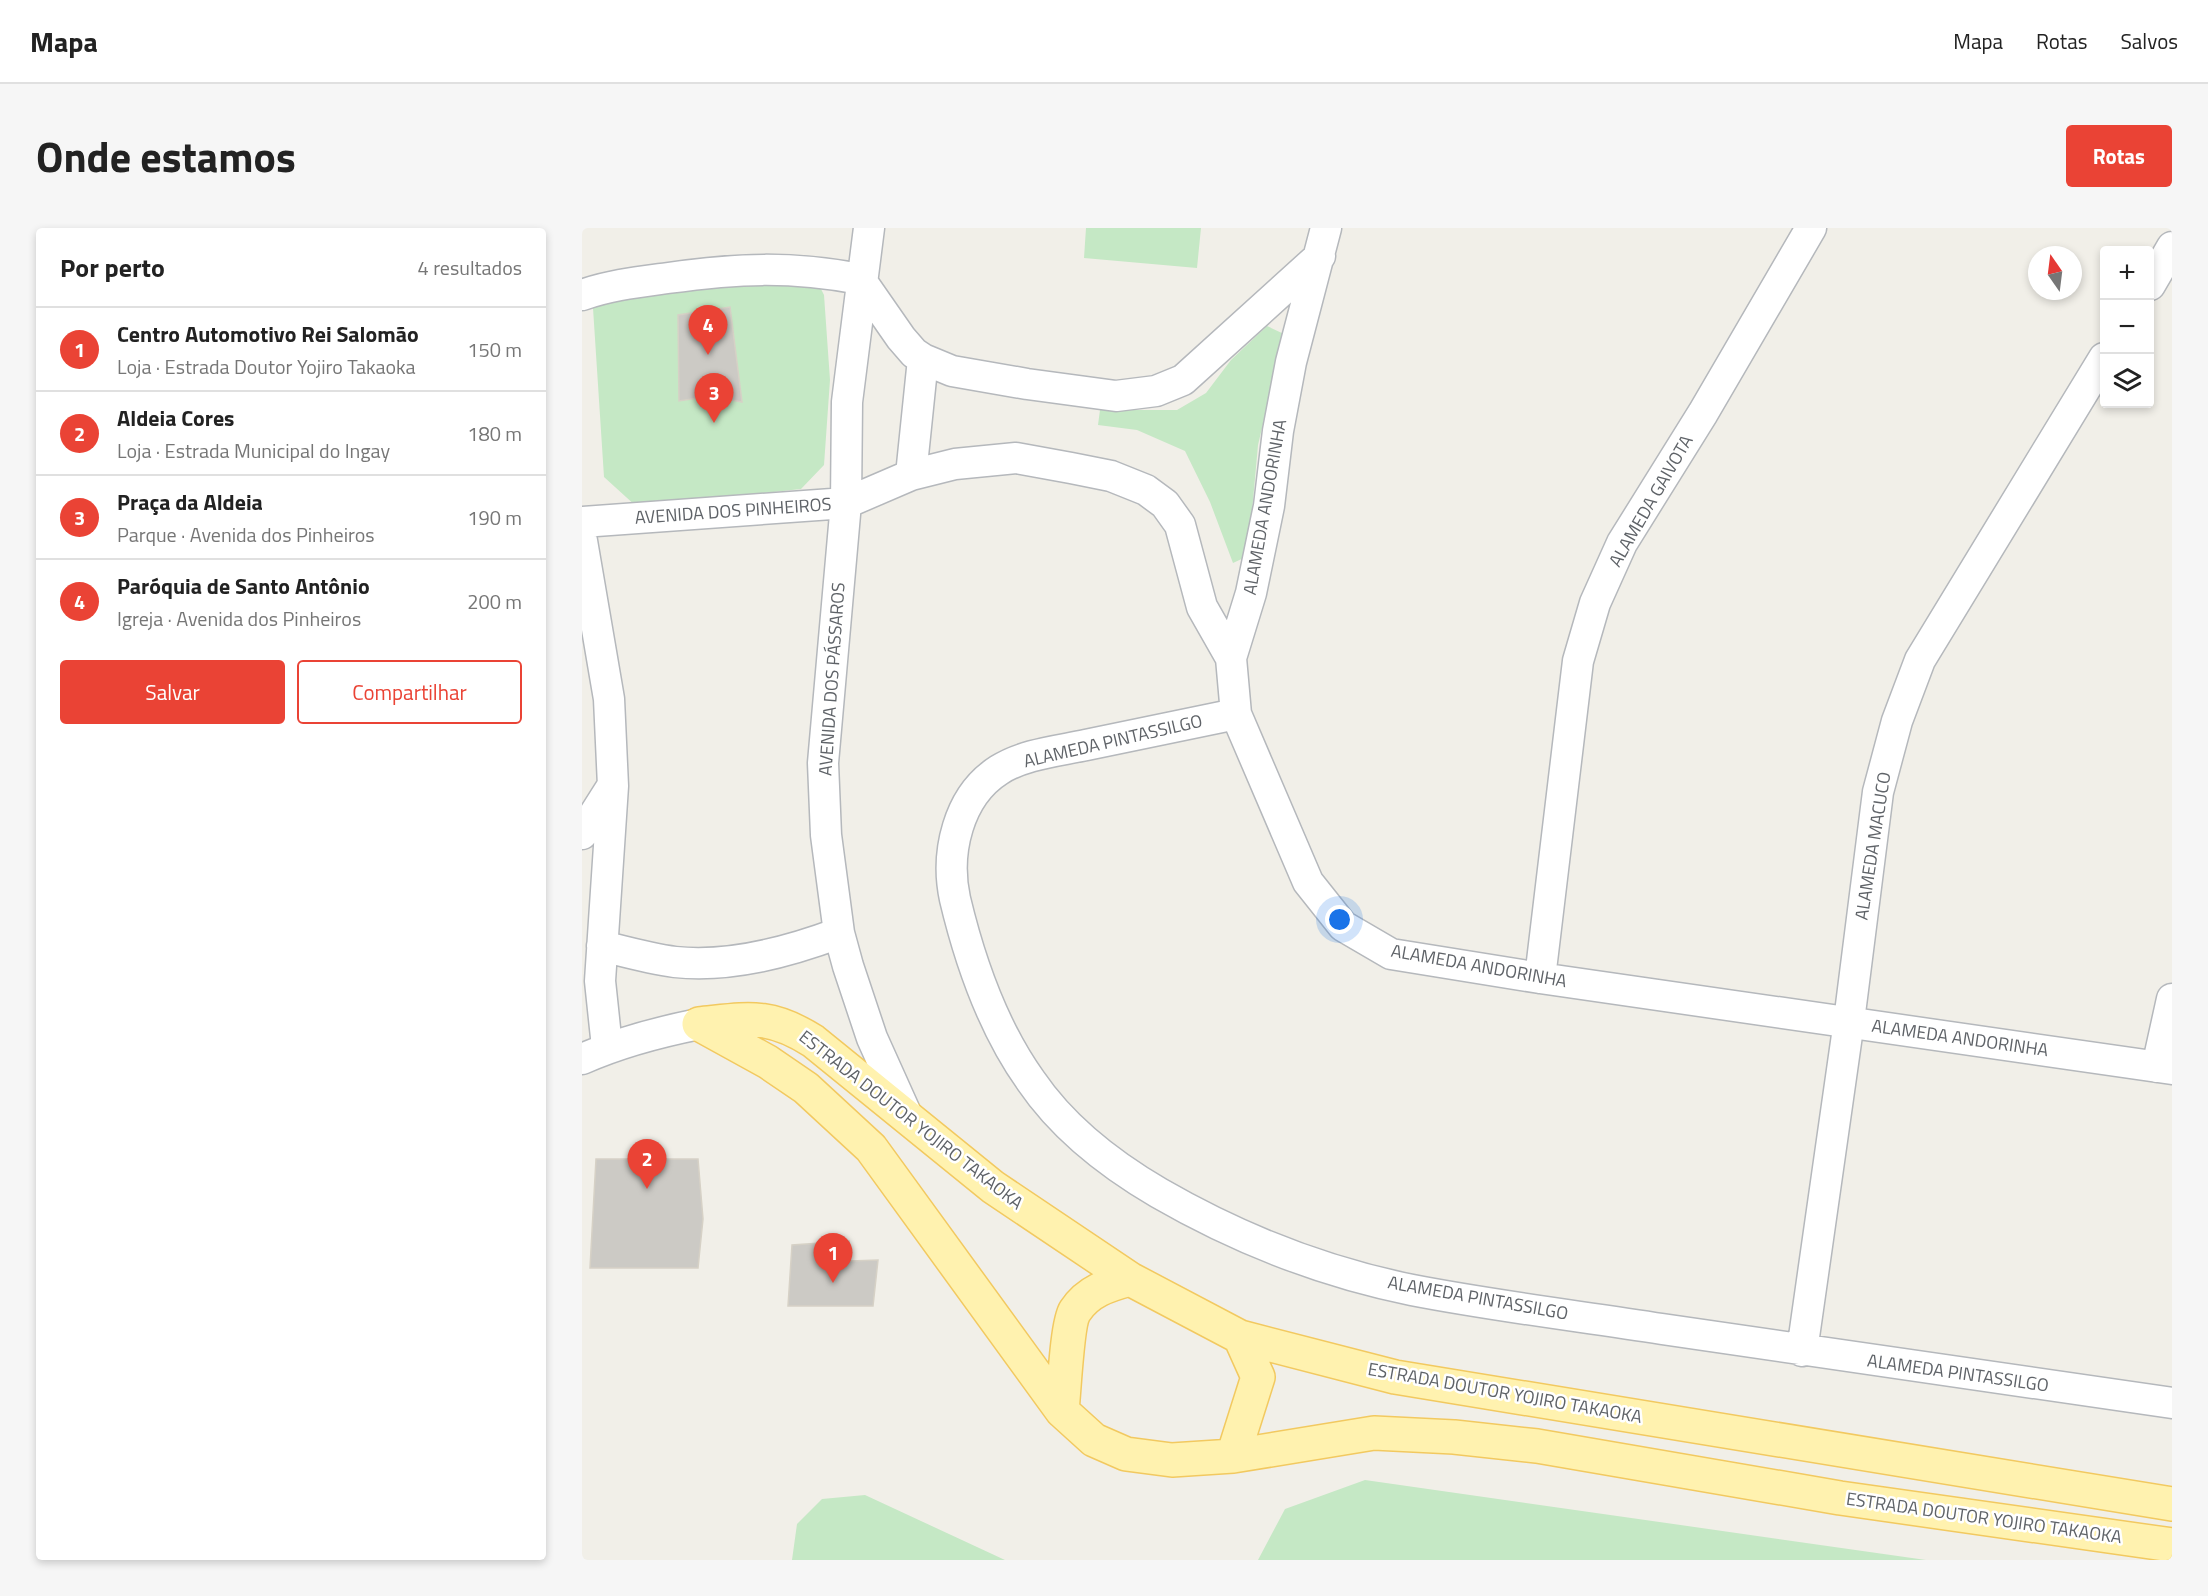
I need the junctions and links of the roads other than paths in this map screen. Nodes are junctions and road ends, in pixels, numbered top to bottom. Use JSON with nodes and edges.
{"nodes":[{"id":1,"x":869,"y":228,"type":"edge"},
{"id":2,"x":1811,"y":228,"type":"edge"},
{"id":3,"x":1323,"y":242,"type":"edge"},
{"id":4,"x":2172,"y":248,"type":"edge"},
{"id":5,"x":860,"y":279,"type":"junction"},
{"id":6,"x":2154,"y":279,"type":"edge"},
{"id":7,"x":2154,"y":287,"type":"edge"},
{"id":8,"x":2172,"y":293,"type":"edge"},
{"id":9,"x":582,"y":295,"type":"edge"},
{"id":10,"x":923,"y":360,"type":"junction"},
{"id":11,"x":2100,"y":365,"type":"edge"},
{"id":12,"x":911,"y":475,"type":"junction"},
{"id":13,"x":846,"y":503,"type":"junction"},
{"id":14,"x":582,"y":522,"type":"edge"},
{"id":15,"x":582,"y":541,"type":"edge"},
{"id":16,"x":1251,"y":593,"type":"junction"},
{"id":17,"x":1202,"y":607,"type":"junction"},
{"id":18,"x":1232,"y":658,"type":"junction"},
{"id":19,"x":1236,"y":714,"type":"junction"},
{"id":20,"x":613,"y":786,"type":"junction"},
{"id":21,"x":582,"y":834,"type":"edge"},
{"id":22,"x":839,"y":933,"type":"junction"},
{"id":23,"x":602,"y":946,"type":"junction"},
{"id":24,"x":1540,"y":978,"type":"junction"},
{"id":25,"x":2172,"y":999,"type":"edge"},
{"id":26,"x":1849,"y":1022,"type":"junction"},
{"id":27,"x":699,"y":1024,"type":"junction"},
{"id":28,"x":595,"y":1053,"type":"edge"},
{"id":29,"x":2164,"y":1068,"type":"edge"},
{"id":30,"x":908,"y":1118,"type":"junction"},
{"id":31,"x":1130,"y":1279,"type":"junction"},
{"id":32,"x":1240,"y":1337,"type":"junction"},
{"id":33,"x":1802,"y":1351,"type":"junction"},
{"id":34,"x":2172,"y":1403,"type":"edge"},
{"id":35,"x":1062,"y":1411,"type":"junction"},
{"id":36,"x":1233,"y":1456,"type":"junction"},
{"id":37,"x":2172,"y":1504,"type":"edge"},
{"id":38,"x":2172,"y":1545,"type":"edge"}],
"edges":[{"from":1,"to":5,"type":"street","name":"AVENIDA DOS PÁSSAROS"},
{"from":2,"to":24,"type":"street","name":"ALAMEDA GAIVOTA"},
{"from":3,"to":10,"type":"street"},
{"from":3,"to":16,"type":"street","name":"ALAMEDA ANDORINHA"},
{"from":4,"to":6,"type":"street"},
{"from":5,"to":9,"type":"street"},
{"from":5,"to":10,"type":"street"},
{"from":5,"to":13,"type":"street","name":"AVENIDA DOS PÁSSAROS"},
{"from":7,"to":8,"type":"street"},
{"from":10,"to":12,"type":"street"},
{"from":11,"to":26,"type":"street","name":"ALAMEDA MACUCO"},
{"from":12,"to":13,"type":"street","name":"AVENIDA DOS PINHEIROS"},
{"from":12,"to":17,"type":"street","name":"AVENIDA DOS PINHEIROS"},
{"from":13,"to":14,"type":"street","name":"AVENIDA DOS PINHEIROS"},
{"from":13,"to":22,"type":"street","name":"AVENIDA DOS PÁSSAROS"},
{"from":15,"to":20,"type":"street"},
{"from":16,"to":17,"type":"street"},
{"from":16,"to":18,"type":"street","name":"ALAMEDA ANDORINHA"},
{"from":17,"to":18,"type":"street","name":"AVENIDA DOS PINHEIROS"},
{"from":18,"to":19,"type":"street","name":"ALAMEDA ANDORINHA"},
{"from":19,"to":24,"type":"street","name":"ALAMEDA ANDORINHA"},
{"from":19,"to":33,"type":"street","name":"ALAMEDA PINTASSILGO"},
{"from":20,"to":21,"type":"street"},
{"from":20,"to":23,"type":"street"},
{"from":22,"to":23,"type":"street"},
{"from":22,"to":30,"type":"street","name":"AVENIDA DOS PÁSSAROS"},
{"from":23,"to":28,"type":"street"},
{"from":24,"to":26,"type":"street","name":"ALAMEDA ANDORINHA"},
{"from":25,"to":29,"type":"street"},
{"from":26,"to":29,"type":"street","name":"ALAMEDA ANDORINHA"},
{"from":26,"to":33,"type":"street","name":"ALAMEDA MACUCO"},
{"from":27,"to":28,"type":"street"},
{"from":27,"to":30,"type":"main road","name":"ESTRADA DOUTOR YOJIRO TAKAOKA"},
{"from":27,"to":35,"type":"main road","name":"ESTRADA DOUTOR YOJIRO TAKAOKA"},
{"from":30,"to":31,"type":"main road","name":"ESTRADA DOUTOR YOJIRO TAKAOKA"},
{"from":31,"to":32,"type":"main road","name":"ESTRADA DOUTOR YOJIRO TAKAOKA"},
{"from":31,"to":35,"type":"main road"},
{"from":32,"to":36,"type":"main road"},
{"from":32,"to":37,"type":"main road","name":"ESTRADA DOUTOR YOJIRO TAKAOKA"},
{"from":33,"to":34,"type":"street","name":"ALAMEDA PINTASSILGO"},
{"from":35,"to":36,"type":"main road","name":"ESTRADA DOUTOR YOJIRO TAKAOKA"},
{"from":36,"to":38,"type":"main road","name":"ESTRADA DOUTOR YOJIRO TAKAOKA"}]}
